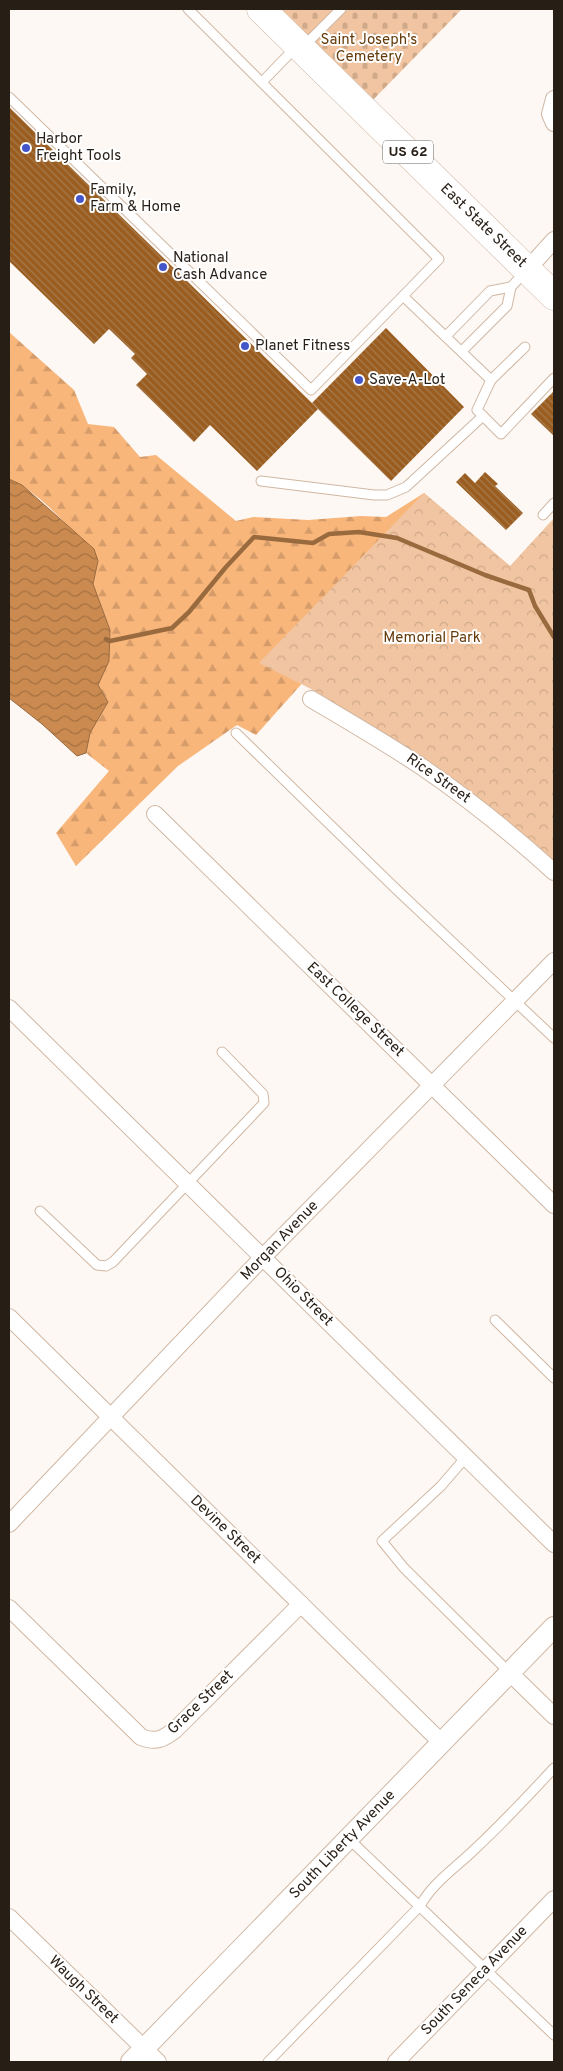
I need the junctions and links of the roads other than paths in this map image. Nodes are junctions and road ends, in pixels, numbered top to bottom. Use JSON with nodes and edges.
{"nodes":[{"id":1,"x":188,"y":9,"type":"edge"},
{"id":2,"x":261,"y":9,"type":"edge"},
{"id":3,"x":341,"y":9,"type":"edge"},
{"id":4,"x":299,"y":47,"type":"junction"},
{"id":5,"x":263,"y":81,"type":"junction"},
{"id":6,"x":9,"y":97,"type":"edge"},
{"id":7,"x":554,"y":99,"type":"edge"},
{"id":8,"x":554,"y":123,"type":"edge"},
{"id":9,"x":554,"y":240,"type":"edge"},
{"id":10,"x":519,"y":278,"type":"junction"},
{"id":11,"x":403,"y":296,"type":"junction"},
{"id":12,"x":554,"y":296,"type":"edge"},
{"id":13,"x":446,"y":336,"type":"junction"},
{"id":14,"x":525,"y":347,"type":"dead end"},
{"id":15,"x":462,"y":351,"type":"junction"},
{"id":16,"x":554,"y":378,"type":"edge"},
{"id":17,"x":492,"y":380,"type":"junction"},
{"id":18,"x":483,"y":416,"type":"junction"},
{"id":19,"x":261,"y":481,"type":"dead end"},
{"id":20,"x":554,"y":503,"type":"edge"},
{"id":21,"x":543,"y":514,"type":"dead end"},
{"id":22,"x":311,"y":699,"type":"dead end"},
{"id":23,"x":236,"y":732,"type":"dead end"},
{"id":24,"x":155,"y":814,"type":"dead end"},
{"id":25,"x":554,"y":872,"type":"edge"},
{"id":26,"x":554,"y":961,"type":"edge"},
{"id":27,"x":516,"y":1000,"type":"junction"},
{"id":28,"x":9,"y":1008,"type":"edge"},
{"id":29,"x":554,"y":1038,"type":"edge"},
{"id":30,"x":222,"y":1052,"type":"dead end"},
{"id":31,"x":432,"y":1086,"type":"junction"},
{"id":32,"x":187,"y":1183,"type":"junction"},
{"id":33,"x":554,"y":1205,"type":"edge"},
{"id":34,"x":40,"y":1211,"type":"dead end"},
{"id":35,"x":263,"y":1257,"type":"junction"},
{"id":36,"x":9,"y":1317,"type":"edge"},
{"id":37,"x":494,"y":1320,"type":"dead end"},
{"id":38,"x":554,"y":1378,"type":"edge"},
{"id":39,"x":111,"y":1418,"type":"junction"},
{"id":40,"x":466,"y":1457,"type":"junction"},
{"id":41,"x":9,"y":1524,"type":"edge"},
{"id":42,"x":554,"y":1544,"type":"edge"},
{"id":43,"x":301,"y":1604,"type":"junction"},
{"id":44,"x":9,"y":1608,"type":"edge"},
{"id":45,"x":554,"y":1627,"type":"edge"},
{"id":46,"x":510,"y":1673,"type":"junction"},
{"id":47,"x":554,"y":1716,"type":"edge"},
{"id":48,"x":442,"y":1743,"type":"junction"},
{"id":49,"x":554,"y":1768,"type":"edge"},
{"id":50,"x":348,"y":1839,"type":"junction"},
{"id":51,"x":554,"y":1899,"type":"edge"},
{"id":52,"x":420,"y":1906,"type":"junction"},
{"id":53,"x":9,"y":1917,"type":"edge"},
{"id":54,"x":486,"y":1969,"type":"junction"},
{"id":55,"x":554,"y":2034,"type":"edge"},
{"id":56,"x":144,"y":2058,"type":"edge"},
{"id":57,"x":268,"y":2062,"type":"edge"},
{"id":58,"x":396,"y":2062,"type":"edge"}],
"edges":[{"from":1,"to":5,"type":"lane"},
{"from":2,"to":4,"type":"highway","name":"East State Street","number":"US 62"},
{"from":3,"to":4,"type":"lane"},
{"from":4,"to":5,"type":"lane"},
{"from":4,"to":10,"type":"highway","name":"East State Street","number":"US 62"},
{"from":5,"to":11,"type":"lane"},
{"from":6,"to":11,"type":"lane"},
{"from":7,"to":8,"type":"street"},
{"from":9,"to":10,"type":"street"},
{"from":10,"to":12,"type":"highway","name":"East State Street","number":"US 62"},
{"from":10,"to":13,"type":"lane"},
{"from":10,"to":15,"type":"lane"},
{"from":11,"to":13,"type":"lane"},
{"from":13,"to":15,"type":"lane"},
{"from":14,"to":17,"type":"lane"},
{"from":15,"to":17,"type":"lane"},
{"from":16,"to":18,"type":"lane"},
{"from":17,"to":18,"type":"lane"},
{"from":18,"to":19,"type":"lane"},
{"from":20,"to":21,"type":"lane"},
{"from":22,"to":25,"type":"street","name":"Rice Street"},
{"from":23,"to":27,"type":"lane"},
{"from":24,"to":31,"type":"street","name":"East College Street"},
{"from":26,"to":27,"type":"street","name":"Morgan Avenue"},
{"from":27,"to":29,"type":"lane"},
{"from":27,"to":31,"type":"street","name":"Morgan Avenue"},
{"from":28,"to":32,"type":"street","name":"Ohio Street"},
{"from":30,"to":32,"type":"lane"},
{"from":31,"to":33,"type":"street","name":"East College Street"},
{"from":31,"to":35,"type":"street","name":"Morgan Avenue"},
{"from":32,"to":34,"type":"lane"},
{"from":32,"to":35,"type":"street","name":"Ohio Street"},
{"from":35,"to":39,"type":"street","name":"Morgan Avenue"},
{"from":35,"to":40,"type":"street","name":"Ohio Street"},
{"from":36,"to":39,"type":"street","name":"Devine Street"},
{"from":37,"to":38,"type":"lane"},
{"from":39,"to":41,"type":"street","name":"Morgan Avenue"},
{"from":39,"to":43,"type":"street","name":"Devine Street"},
{"from":40,"to":42,"type":"street","name":"Ohio Street"},
{"from":40,"to":46,"type":"lane"},
{"from":43,"to":44,"type":"street","name":"Grace Street"},
{"from":43,"to":48,"type":"street","name":"Devine Street"},
{"from":45,"to":46,"type":"street","name":"South Liberty Avenue"},
{"from":46,"to":47,"type":"street"},
{"from":46,"to":48,"type":"street","name":"South Liberty Avenue"},
{"from":48,"to":50,"type":"street","name":"South Liberty Avenue"},
{"from":49,"to":52,"type":"lane"},
{"from":50,"to":52,"type":"lane"},
{"from":50,"to":56,"type":"street","name":"South Liberty Avenue"},
{"from":51,"to":54,"type":"street","name":"South Seneca Avenue"},
{"from":52,"to":54,"type":"lane"},
{"from":52,"to":57,"type":"lane"},
{"from":53,"to":56,"type":"street","name":"Waugh Street"},
{"from":54,"to":55,"type":"lane"},
{"from":54,"to":58,"type":"street","name":"South Seneca Avenue"}]}
